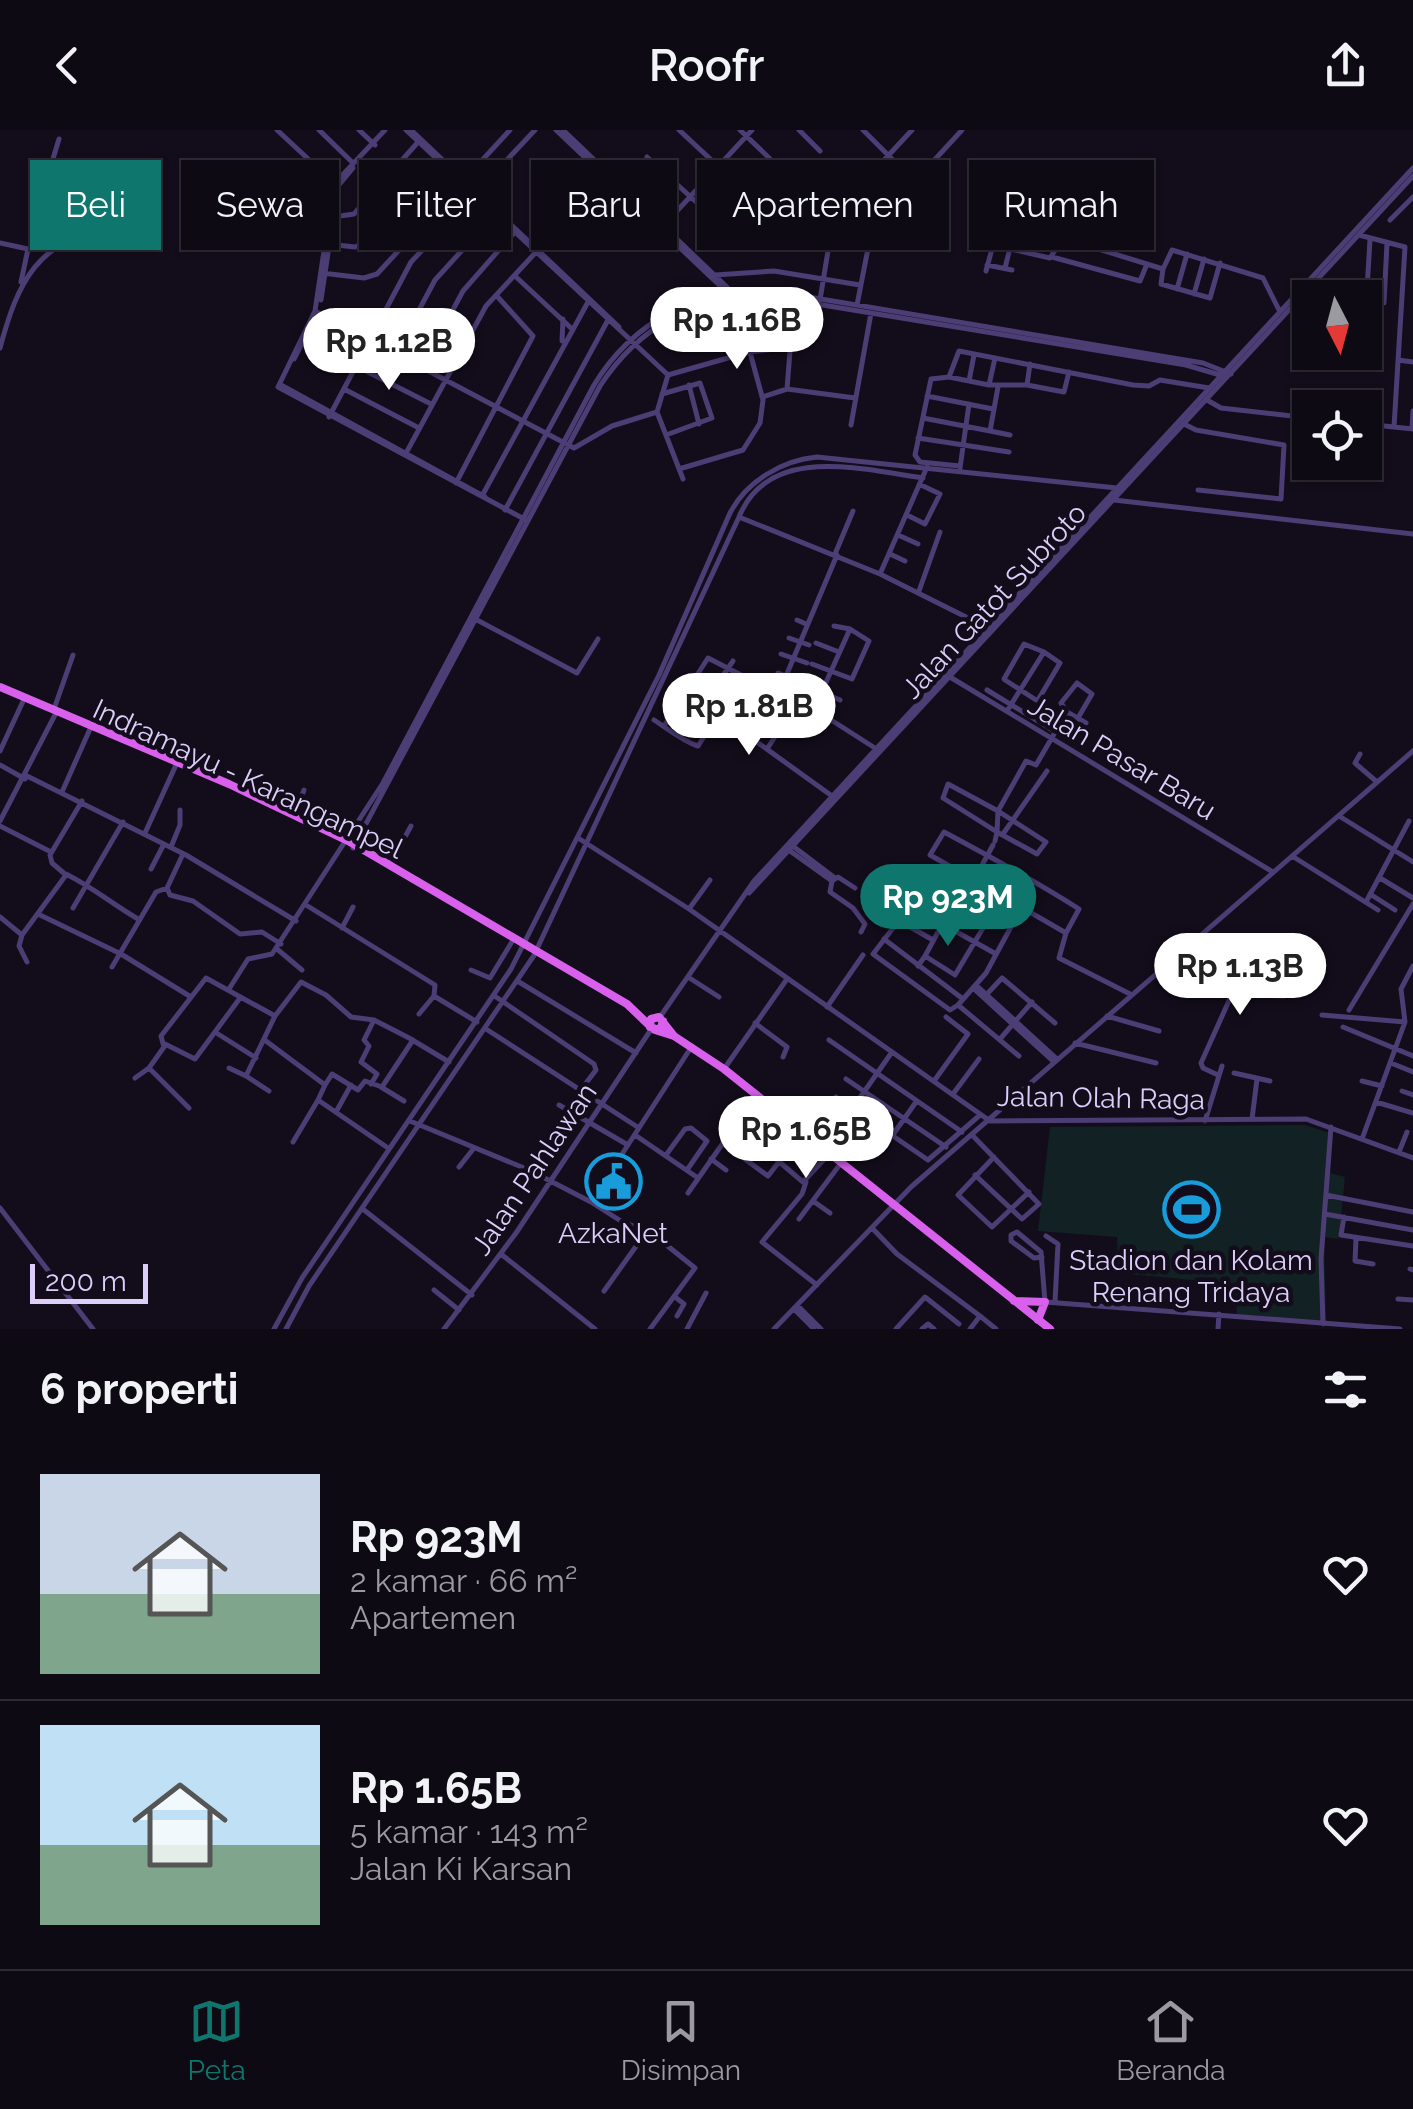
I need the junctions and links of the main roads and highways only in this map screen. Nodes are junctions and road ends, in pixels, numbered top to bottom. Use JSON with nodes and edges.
{"nodes":[{"id":1,"x":0,"y":689,"type":"edge"},
{"id":2,"x":56,"y":711,"type":"junction"},
{"id":3,"x":103,"y":732,"type":"junction"},
{"id":4,"x":175,"y":763,"type":"junction"},
{"id":5,"x":350,"y":844,"type":"junction"},
{"id":6,"x":522,"y":943,"type":"junction"},
{"id":7,"x":640,"y":1013,"type":"junction"},
{"id":8,"x":660,"y":1018,"type":"junction"},
{"id":9,"x":652,"y":1028,"type":"junction"},
{"id":10,"x":674,"y":1036,"type":"junction"},
{"id":11,"x":1012,"y":1301,"type":"junction"},
{"id":12,"x":1038,"y":1320,"type":"junction"},
{"id":13,"x":1050,"y":1329,"type":"edge"}],
"edges":[{"from":1,"to":2,"type":"main road","name":"Indramayu - Karangampel"},
{"from":2,"to":3,"type":"main road","name":"Indramayu - Karangampel"},
{"from":2,"to":3,"type":"main road","name":"Indramayu - Karangampel"},
{"from":3,"to":4,"type":"main road","name":"Indramayu - Karangampel"},
{"from":4,"to":5,"type":"main road","name":"Indramayu - Karangampel"},
{"from":4,"to":5,"type":"main road"},
{"from":5,"to":6,"type":"main road","name":"Indramayu - Karangampel"},
{"from":5,"to":6,"type":"main road","name":"Indramayu - Karangampel"},
{"from":6,"to":7,"type":"main road","name":"Indramayu - Karangampel"},
{"from":7,"to":8,"type":"main road"},
{"from":7,"to":9,"type":"main road"},
{"from":8,"to":9,"type":"main road"},
{"from":8,"to":10,"type":"main road"},
{"from":9,"to":10,"type":"main road"},
{"from":10,"to":11,"type":"main road"},
{"from":11,"to":12,"type":"main road"},
{"from":11,"to":12,"type":"main road"},
{"from":12,"to":13,"type":"main road"}]}
